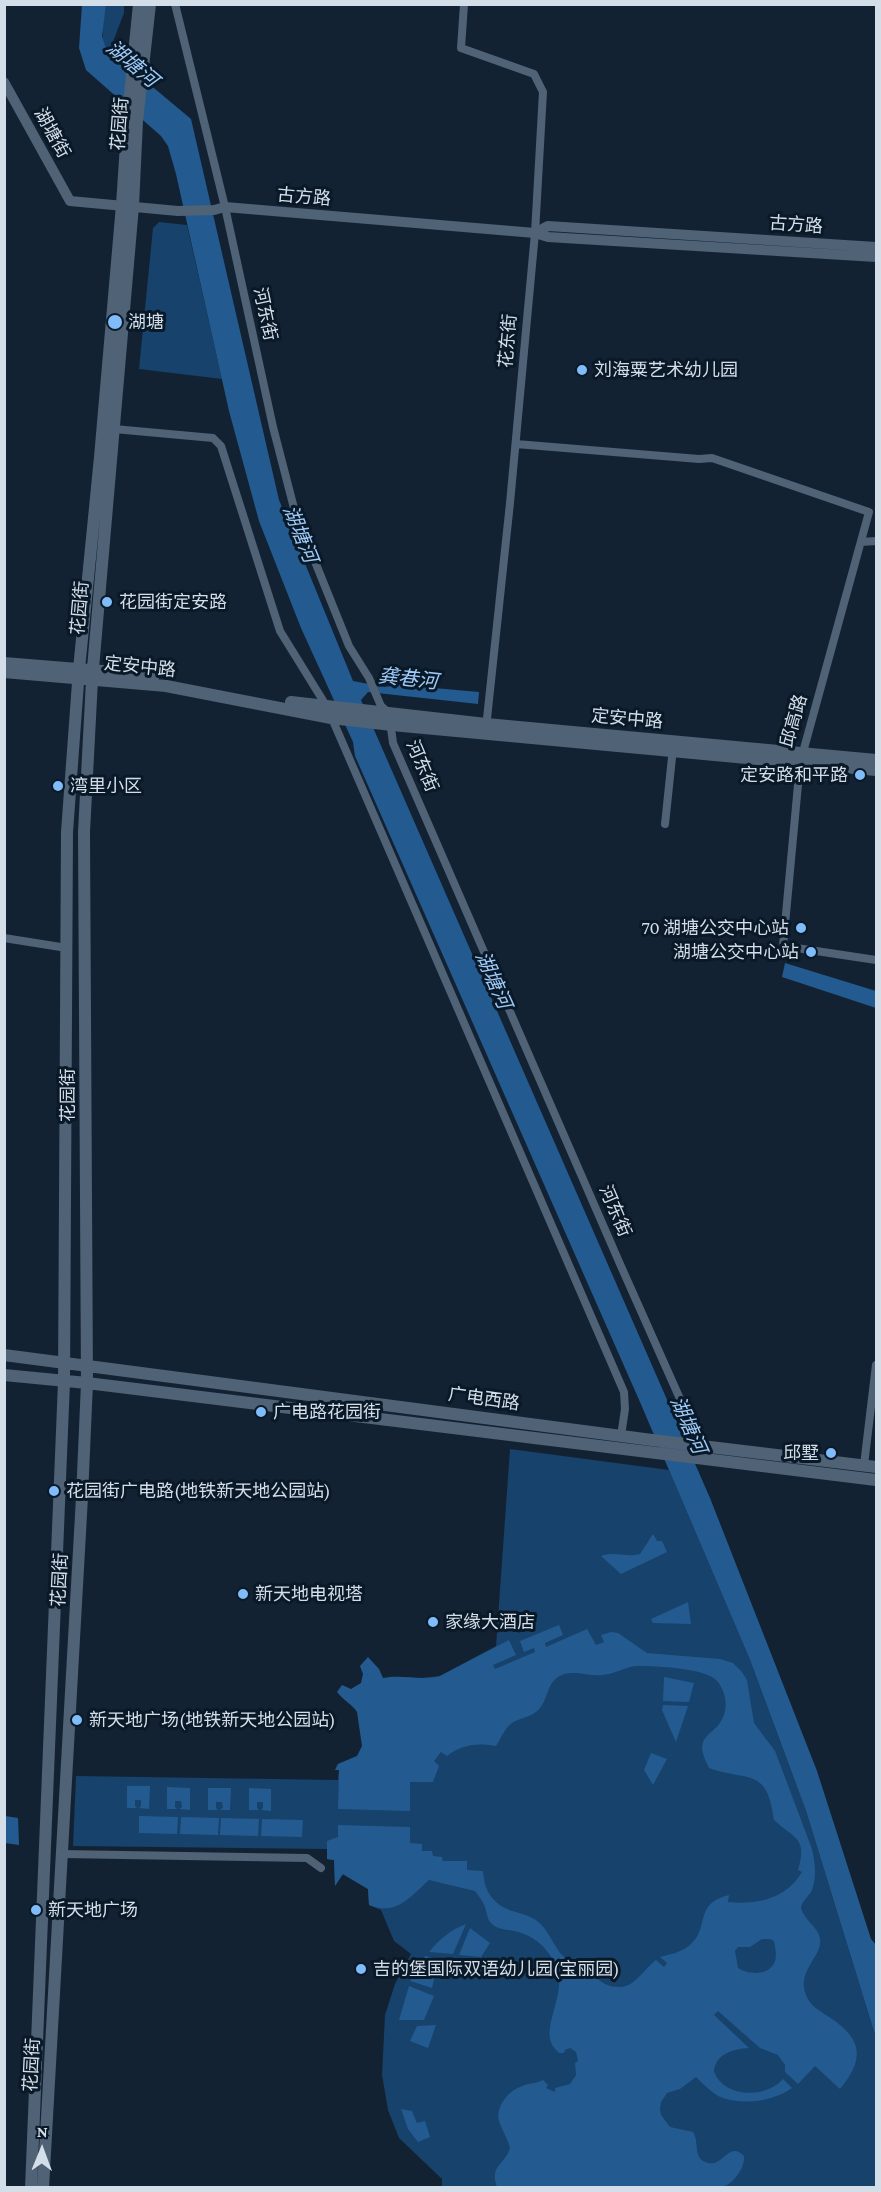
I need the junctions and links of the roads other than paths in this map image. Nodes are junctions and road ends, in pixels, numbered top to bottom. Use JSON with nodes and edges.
{"nodes":[{"id":1,"x":139,"y":4,"type":"edge"},
{"id":2,"x":150,"y":4,"type":"edge"},
{"id":3,"x":175,"y":4,"type":"edge"},
{"id":4,"x":464,"y":4,"type":"edge"},
{"id":5,"x":138,"y":60,"type":"junction"},
{"id":6,"x":4,"y":82,"type":"edge"},
{"id":7,"x":70,"y":201,"type":"joint"},
{"id":8,"x":128,"y":206,"type":"junction"},
{"id":9,"x":220,"y":209,"type":"junction"},
{"id":10,"x":535,"y":233,"type":"junction"},
{"id":11,"x":876,"y":247,"type":"edge"},
{"id":12,"x":876,"y":256,"type":"edge"},
{"id":13,"x":114,"y":429,"type":"junction"},
{"id":14,"x":516,"y":444,"type":"junction"},
{"id":15,"x":861,"y":542,"type":"junction"},
{"id":16,"x":876,"y":542,"type":"edge"},
{"id":17,"x":4,"y":663,"type":"edge"},
{"id":18,"x":4,"y":672,"type":"edge"},
{"id":19,"x":79,"y":674,"type":"junction"},
{"id":20,"x":92,"y":675,"type":"junction"},
{"id":21,"x":333,"y":713,"type":"junction"},
{"id":22,"x":383,"y":716,"type":"junction"},
{"id":23,"x":486,"y":729,"type":"junction"},
{"id":24,"x":673,"y":746,"type":"junction"},
{"id":25,"x":801,"y":758,"type":"junction"},
{"id":26,"x":876,"y":760,"type":"edge"},
{"id":27,"x":876,"y":770,"type":"edge"},
{"id":28,"x":665,"y":824,"type":"dead end"},
{"id":29,"x":4,"y":938,"type":"edge"},
{"id":30,"x":67,"y":948,"type":"junction"},
{"id":31,"x":876,"y":960,"type":"edge"},
{"id":32,"x":4,"y":1355,"type":"edge"},
{"id":33,"x":64,"y":1361,"type":"junction"},
{"id":34,"x":87,"y":1364,"type":"junction"},
{"id":35,"x":876,"y":1365,"type":"edge"},
{"id":36,"x":4,"y":1375,"type":"edge"},
{"id":37,"x":64,"y":1382,"type":"junction"},
{"id":38,"x":87,"y":1383,"type":"junction"},
{"id":39,"x":621,"y":1436,"type":"junction"},
{"id":40,"x":696,"y":1445,"type":"junction"},
{"id":41,"x":870,"y":1466,"type":"edge"},
{"id":42,"x":876,"y":1480,"type":"edge"},
{"id":43,"x":62,"y":1854,"type":"junction"},
{"id":44,"x":321,"y":1868,"type":"dead end"},
{"id":45,"x":31,"y":2187,"type":"edge"},
{"id":46,"x":43,"y":2187,"type":"edge"}],
"edges":[{"from":1,"to":5,"type":"main road","name":"花园街"},
{"from":2,"to":5,"type":"main road","name":"花园街"},
{"from":3,"to":9,"type":"street","name":"河东街"},
{"from":4,"to":10,"type":"street","name":"花东街"},
{"from":5,"to":8,"type":"main road","name":"花园街"},
{"from":6,"to":7,"type":"street","name":"湖塘街"},
{"from":7,"to":8,"type":"street","name":"古方路"},
{"from":8,"to":9,"type":"street","name":"古方路"},
{"from":8,"to":13,"type":"main road","name":"花园街"},
{"from":8,"to":19,"type":"main road","name":"花园街"},
{"from":9,"to":10,"type":"street","name":"古方路"},
{"from":9,"to":22,"type":"street","name":"河东街"},
{"from":10,"to":11,"type":"street","name":"古方路"},
{"from":10,"to":12,"type":"street","name":"古方路"},
{"from":10,"to":14,"type":"street","name":"花东街"},
{"from":13,"to":20,"type":"main road","name":"花园街"},
{"from":13,"to":21,"type":"street"},
{"from":14,"to":15,"type":"street","name":"邱高路"},
{"from":14,"to":23,"type":"street","name":"花东街"},
{"from":15,"to":16,"type":"street"},
{"from":15,"to":25,"type":"street","name":"邱高路"},
{"from":17,"to":19,"type":"main road","name":"定安中路"},
{"from":18,"to":19,"type":"main road","name":"定安中路"},
{"from":19,"to":20,"type":"main road","name":"定安中路"},
{"from":19,"to":30,"type":"main road","name":"花园街"},
{"from":20,"to":21,"type":"main road","name":"定安中路"},
{"from":20,"to":34,"type":"main road","name":"花园街"},
{"from":21,"to":22,"type":"main road","name":"定安中路"},
{"from":21,"to":39,"type":"street"},
{"from":22,"to":23,"type":"main road","name":"定安中路"},
{"from":22,"to":40,"type":"street","name":"河东街"},
{"from":23,"to":24,"type":"main road","name":"定安中路"},
{"from":24,"to":25,"type":"main road","name":"定安中路"},
{"from":24,"to":28,"type":"street"},
{"from":25,"to":26,"type":"main road","name":"定安中路"},
{"from":25,"to":27,"type":"main road","name":"定安中路"},
{"from":25,"to":31,"type":"street","name":"邱高路"},
{"from":29,"to":30,"type":"street"},
{"from":30,"to":33,"type":"main road","name":"花园街"},
{"from":32,"to":33,"type":"main road"},
{"from":33,"to":34,"type":"main road","name":"广电西路"},
{"from":33,"to":37,"type":"main road","name":"花园街"},
{"from":34,"to":38,"type":"main road","name":"花园街"},
{"from":34,"to":39,"type":"main road","name":"广电西路"},
{"from":35,"to":41,"type":"street"},
{"from":36,"to":37,"type":"main road"},
{"from":37,"to":38,"type":"main road","name":"广电西路"},
{"from":37,"to":45,"type":"main road","name":"花园街"},
{"from":38,"to":42,"type":"main road","name":"广电西路"},
{"from":38,"to":43,"type":"main road","name":"花园街"},
{"from":39,"to":40,"type":"main road","name":"广电西路"},
{"from":40,"to":41,"type":"main road","name":"广电西路"},
{"from":43,"to":44,"type":"street"},
{"from":43,"to":46,"type":"main road","name":"花园街"}]}
